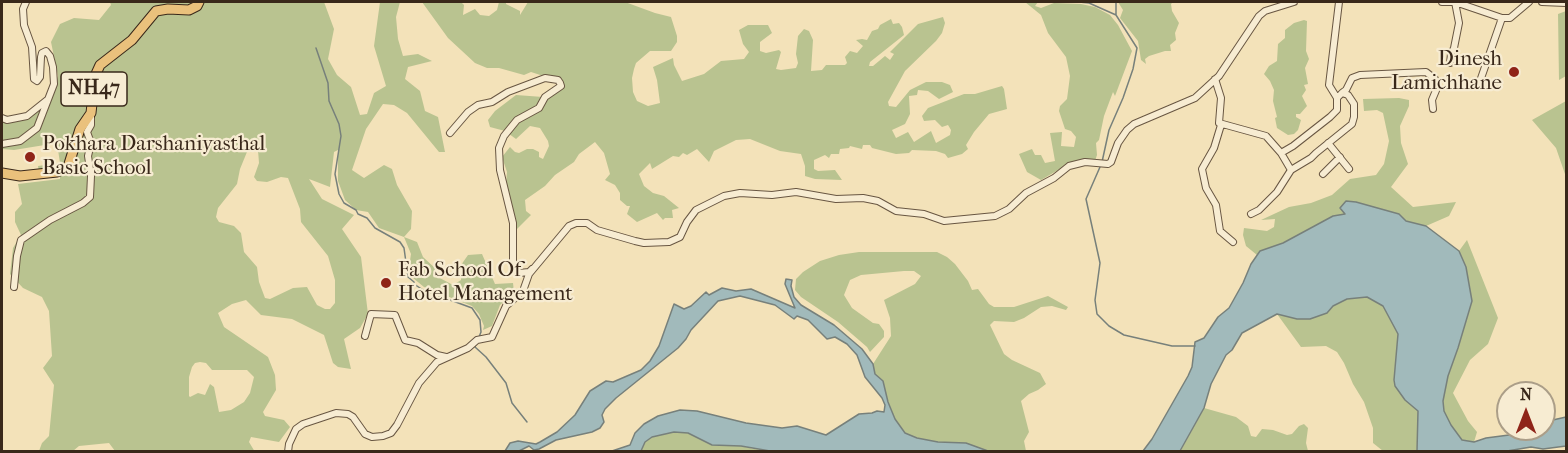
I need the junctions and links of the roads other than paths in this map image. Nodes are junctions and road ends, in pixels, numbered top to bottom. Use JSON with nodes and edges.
{"nodes":[{"id":1,"x":26,"y":2,"type":"edge"},
{"id":2,"x":199,"y":2,"type":"edge"},
{"id":3,"x":1294,"y":2,"type":"edge"},
{"id":4,"x":1339,"y":2,"type":"edge"},
{"id":5,"x":1442,"y":2,"type":"edge"},
{"id":6,"x":1455,"y":2,"type":"edge"},
{"id":7,"x":1529,"y":2,"type":"edge"},
{"id":8,"x":1542,"y":2,"type":"edge"},
{"id":9,"x":1566,"y":3,"type":"edge"},
{"id":10,"x":1502,"y":18,"type":"junction"},
{"id":11,"x":1450,"y":63,"type":"dead end"},
{"id":12,"x":1215,"y":80,"type":"junction"},
{"id":13,"x":1479,"y":84,"type":"dead end"},
{"id":14,"x":1339,"y":95,"type":"junction"},
{"id":15,"x":49,"y":97,"type":"junction"},
{"id":16,"x":1432,"y":109,"type":"dead end"},
{"id":17,"x":91,"y":113,"type":"junction"},
{"id":18,"x":2,"y":118,"type":"edge"},
{"id":19,"x":1221,"y":125,"type":"junction"},
{"id":20,"x":450,"y":133,"type":"dead end"},
{"id":21,"x":1328,"y":143,"type":"junction"},
{"id":22,"x":2,"y":144,"type":"edge"},
{"id":23,"x":1281,"y":153,"type":"junction"},
{"id":24,"x":1341,"y":157,"type":"junction"},
{"id":25,"x":1349,"y":169,"type":"dead end"},
{"id":26,"x":1291,"y":170,"type":"junction"},
{"id":27,"x":2,"y":173,"type":"edge"},
{"id":28,"x":1323,"y":174,"type":"dead end"},
{"id":29,"x":1251,"y":214,"type":"dead end"},
{"id":30,"x":1233,"y":242,"type":"dead end"},
{"id":31,"x":534,"y":267,"type":"junction"},
{"id":32,"x":14,"y":287,"type":"dead end"},
{"id":33,"x":365,"y":336,"type":"dead end"},
{"id":34,"x":446,"y":357,"type":"junction"},
{"id":35,"x":288,"y":452,"type":"edge"}],
"edges":[{"from":1,"to":15,"type":"street"},
{"from":2,"to":17,"type":"highway","number":"NH47"},
{"from":3,"to":12,"type":"street"},
{"from":4,"to":14,"type":"street"},
{"from":5,"to":6,"type":"street"},
{"from":6,"to":10,"type":"street"},
{"from":6,"to":11,"type":"street"},
{"from":7,"to":10,"type":"street"},
{"from":8,"to":9,"type":"street"},
{"from":10,"to":13,"type":"street"},
{"from":12,"to":19,"type":"street"},
{"from":12,"to":31,"type":"street"},
{"from":14,"to":16,"type":"street"},
{"from":14,"to":21,"type":"street"},
{"from":14,"to":23,"type":"street"},
{"from":15,"to":18,"type":"street"},
{"from":15,"to":22,"type":"street"},
{"from":17,"to":27,"type":"highway","number":"NH47"},
{"from":17,"to":32,"type":"street"},
{"from":19,"to":23,"type":"street"},
{"from":19,"to":30,"type":"street"},
{"from":20,"to":31,"type":"street"},
{"from":21,"to":24,"type":"street"},
{"from":21,"to":26,"type":"street"},
{"from":23,"to":26,"type":"street"},
{"from":24,"to":25,"type":"street"},
{"from":24,"to":28,"type":"street"},
{"from":26,"to":29,"type":"street"},
{"from":31,"to":34,"type":"street"},
{"from":33,"to":34,"type":"street"},
{"from":34,"to":35,"type":"street"}]}
